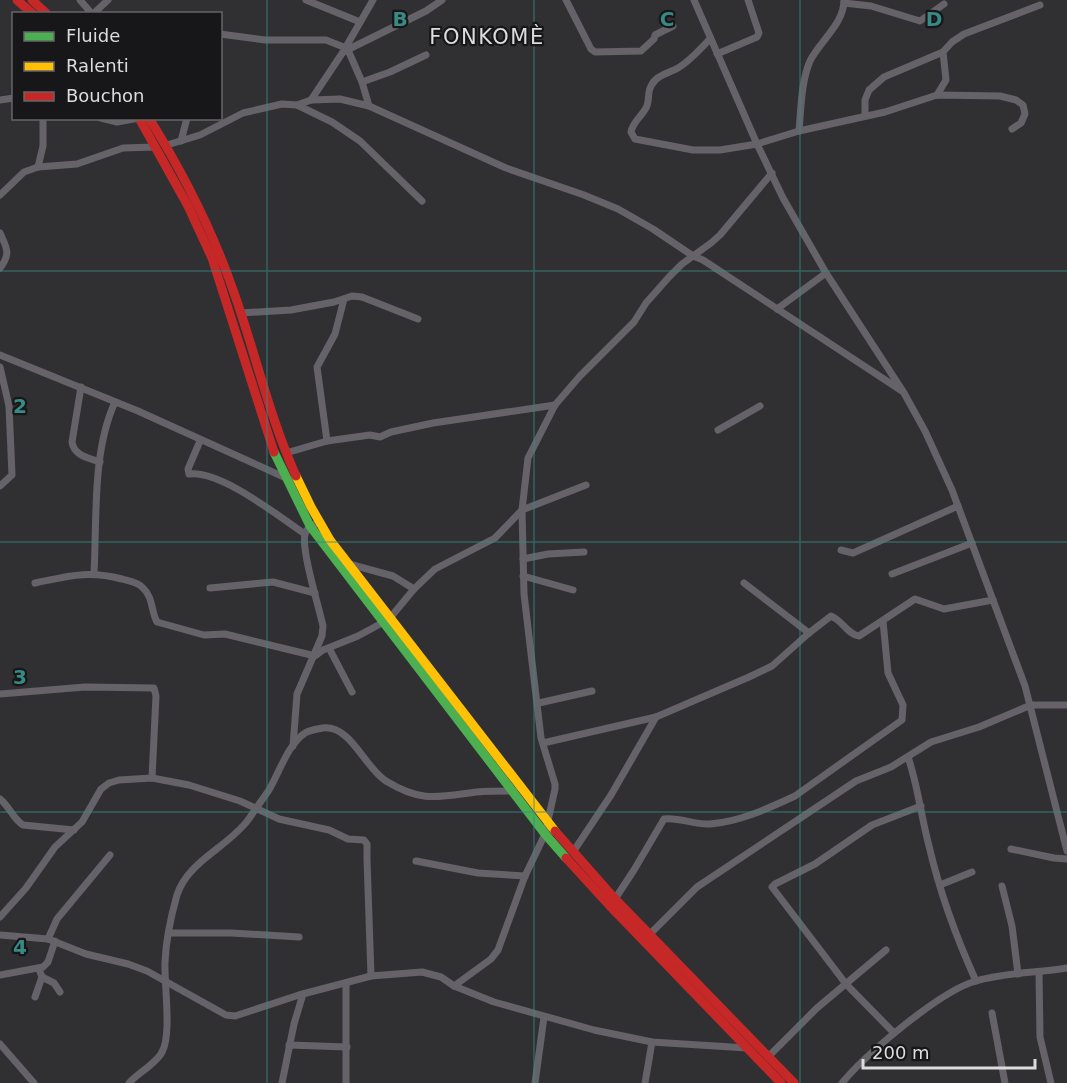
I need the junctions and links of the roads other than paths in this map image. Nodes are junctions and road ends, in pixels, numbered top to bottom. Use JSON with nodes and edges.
{"nodes":[{"id":1,"x":17,"y":0,"type":"edge"},
{"id":2,"x":80,"y":0,"type":"edge"},
{"id":3,"x":108,"y":0,"type":"edge"},
{"id":4,"x":306,"y":0,"type":"edge"},
{"id":5,"x":373,"y":0,"type":"edge"},
{"id":6,"x":442,"y":0,"type":"edge"},
{"id":7,"x":566,"y":0,"type":"edge"},
{"id":8,"x":694,"y":0,"type":"edge"},
{"id":9,"x":748,"y":0,"type":"edge"},
{"id":10,"x":844,"y":2,"type":"edge"},
{"id":11,"x":944,"y":4,"type":"dead end"},
{"id":12,"x":35,"y":5,"type":"edge"},
{"id":13,"x":1040,"y":5,"type":"dead end"},
{"id":14,"x":90,"y":12,"type":"edge"},
{"id":15,"x":94,"y":12,"type":"edge"},
{"id":16,"x":360,"y":22,"type":"junction"},
{"id":17,"x":672,"y":26,"type":"dead end"},
{"id":18,"x":222,"y":36,"type":"edge"},
{"id":19,"x":710,"y":39,"type":"junction"},
{"id":20,"x":345,"y":50,"type":"junction"},
{"id":21,"x":943,"y":52,"type":"junction"},
{"id":22,"x":717,"y":54,"type":"junction"},
{"id":23,"x":426,"y":55,"type":"dead end"},
{"id":24,"x":946,"y":80,"type":"junction"},
{"id":25,"x":362,"y":82,"type":"junction"},
{"id":26,"x":956,"y":94,"type":"junction"},
{"id":27,"x":937,"y":95,"type":"junction"},
{"id":28,"x":311,"y":100,"type":"junction"},
{"id":29,"x":297,"y":105,"type":"junction"},
{"id":30,"x":369,"y":106,"type":"junction"},
{"id":31,"x":865,"y":116,"type":"junction"},
{"id":32,"x":43,"y":120,"type":"edge"},
{"id":33,"x":109,"y":120,"type":"edge"},
{"id":34,"x":128,"y":120,"type":"edge"},
{"id":35,"x":140,"y":120,"type":"edge"},
{"id":36,"x":150,"y":120,"type":"edge"},
{"id":37,"x":186,"y":120,"type":"edge"},
{"id":38,"x":1012,"y":129,"type":"dead end"},
{"id":39,"x":799,"y":131,"type":"junction"},
{"id":40,"x":181,"y":141,"type":"junction"},
{"id":41,"x":757,"y":144,"type":"junction"},
{"id":42,"x":167,"y":145,"type":"junction"},
{"id":43,"x":155,"y":147,"type":"junction"},
{"id":44,"x":38,"y":167,"type":"junction"},
{"id":45,"x":772,"y":173,"type":"junction"},
{"id":46,"x":0,"y":195,"type":"edge"},
{"id":47,"x":422,"y":201,"type":"dead end"},
{"id":48,"x":0,"y":233,"type":"edge"},
{"id":49,"x":693,"y":255,"type":"junction"},
{"id":50,"x":0,"y":268,"type":"edge"},
{"id":51,"x":826,"y":273,"type":"junction"},
{"id":52,"x":344,"y":299,"type":"junction"},
{"id":53,"x":777,"y":309,"type":"junction"},
{"id":54,"x":241,"y":314,"type":"junction"},
{"id":55,"x":418,"y":319,"type":"dead end"},
{"id":56,"x":0,"y":355,"type":"edge"},
{"id":57,"x":0,"y":367,"type":"edge"},
{"id":58,"x":81,"y":387,"type":"junction"},
{"id":59,"x":904,"y":393,"type":"junction"},
{"id":60,"x":116,"y":402,"type":"junction"},
{"id":61,"x":555,"y":405,"type":"junction"},
{"id":62,"x":760,"y":406,"type":"dead end"},
{"id":63,"x":718,"y":430,"type":"dead end"},
{"id":64,"x":200,"y":441,"type":"junction"},
{"id":65,"x":327,"y":441,"type":"junction"},
{"id":66,"x":286,"y":453,"type":"junction"},
{"id":67,"x":100,"y":462,"type":"junction"},
{"id":68,"x":286,"y":478,"type":"junction"},
{"id":69,"x":586,"y":485,"type":"dead end"},
{"id":70,"x":0,"y":486,"type":"edge"},
{"id":71,"x":958,"y":506,"type":"junction"},
{"id":72,"x":522,"y":510,"type":"junction"},
{"id":73,"x":311,"y":528,"type":"junction"},
{"id":74,"x":972,"y":543,"type":"junction"},
{"id":75,"x":841,"y":550,"type":"dead end"},
{"id":76,"x":585,"y":552,"type":"dead end"},
{"id":77,"x":523,"y":559,"type":"junction"},
{"id":78,"x":349,"y":564,"type":"junction"},
{"id":79,"x":94,"y":573,"type":"junction"},
{"id":80,"x":892,"y":574,"type":"dead end"},
{"id":81,"x":523,"y":576,"type":"junction"},
{"id":82,"x":35,"y":583,"type":"dead end"},
{"id":83,"x":744,"y":583,"type":"dead end"},
{"id":84,"x":210,"y":588,"type":"dead end"},
{"id":85,"x":414,"y":589,"type":"junction"},
{"id":86,"x":573,"y":590,"type":"dead end"},
{"id":87,"x":315,"y":593,"type":"junction"},
{"id":88,"x":993,"y":600,"type":"junction"},
{"id":89,"x":386,"y":620,"type":"junction"},
{"id":90,"x":882,"y":621,"type":"junction"},
{"id":91,"x":809,"y":633,"type":"junction"},
{"id":92,"x":328,"y":648,"type":"junction"},
{"id":93,"x":315,"y":656,"type":"junction"},
{"id":94,"x":592,"y":691,"type":"dead end"},
{"id":95,"x":352,"y":692,"type":"dead end"},
{"id":96,"x":0,"y":694,"type":"edge"},
{"id":97,"x":539,"y":703,"type":"junction"},
{"id":98,"x":1031,"y":705,"type":"junction"},
{"id":99,"x":1067,"y":705,"type":"edge"},
{"id":100,"x":656,"y":717,"type":"junction"},
{"id":101,"x":543,"y":743,"type":"junction"},
{"id":102,"x":293,"y":746,"type":"junction"},
{"id":103,"x":908,"y":757,"type":"junction"},
{"id":104,"x":152,"y":778,"type":"junction"},
{"id":105,"x":514,"y":791,"type":"junction"},
{"id":106,"x":0,"y":799,"type":"edge"},
{"id":107,"x":921,"y":806,"type":"junction"},
{"id":108,"x":255,"y":809,"type":"junction"},
{"id":109,"x":547,"y":821,"type":"junction"},
{"id":110,"x":1064,"y":823,"type":"edge"},
{"id":111,"x":74,"y":830,"type":"junction"},
{"id":112,"x":545,"y":834,"type":"junction"},
{"id":113,"x":1011,"y":849,"type":"dead end"},
{"id":114,"x":1067,"y":851,"type":"edge"},
{"id":115,"x":573,"y":852,"type":"junction"},
{"id":116,"x":110,"y":855,"type":"dead end"},
{"id":117,"x":1067,"y":859,"type":"edge"},
{"id":118,"x":416,"y":861,"type":"dead end"},
{"id":119,"x":972,"y":872,"type":"dead end"},
{"id":120,"x":525,"y":876,"type":"junction"},
{"id":121,"x":940,"y":885,"type":"junction"},
{"id":122,"x":1002,"y":886,"type":"dead end"},
{"id":123,"x":615,"y":899,"type":"junction"},
{"id":124,"x":0,"y":917,"type":"edge"},
{"id":125,"x":169,"y":933,"type":"junction"},
{"id":126,"x":650,"y":934,"type":"junction"},
{"id":127,"x":0,"y":935,"type":"edge"},
{"id":128,"x":299,"y":937,"type":"dead end"},
{"id":129,"x":51,"y":940,"type":"junction"},
{"id":130,"x":886,"y":950,"type":"dead end"},
{"id":131,"x":1067,"y":968,"type":"edge"},
{"id":132,"x":39,"y":969,"type":"junction"},
{"id":133,"x":1039,"y":972,"type":"junction"},
{"id":134,"x":1018,"y":974,"type":"junction"},
{"id":135,"x":0,"y":975,"type":"edge"},
{"id":136,"x":371,"y":976,"type":"junction"},
{"id":137,"x":42,"y":977,"type":"junction"},
{"id":138,"x":976,"y":981,"type":"junction"},
{"id":139,"x":165,"y":982,"type":"junction"},
{"id":140,"x":346,"y":983,"type":"junction"},
{"id":141,"x":846,"y":984,"type":"junction"},
{"id":142,"x":454,"y":986,"type":"junction"},
{"id":143,"x":60,"y":992,"type":"dead end"},
{"id":144,"x":303,"y":994,"type":"junction"},
{"id":145,"x":35,"y":997,"type":"dead end"},
{"id":146,"x":992,"y":1014,"type":"dead end"},
{"id":147,"x":544,"y":1017,"type":"junction"},
{"id":148,"x":894,"y":1033,"type":"junction"},
{"id":149,"x":652,"y":1042,"type":"junction"},
{"id":150,"x":0,"y":1044,"type":"edge"},
{"id":151,"x":289,"y":1045,"type":"junction"},
{"id":152,"x":347,"y":1047,"type":"junction"},
{"id":153,"x":747,"y":1048,"type":"junction"},
{"id":154,"x":768,"y":1057,"type":"junction"},
{"id":155,"x":34,"y":1083,"type":"edge"},
{"id":156,"x":129,"y":1083,"type":"edge"},
{"id":157,"x":282,"y":1083,"type":"edge"},
{"id":158,"x":346,"y":1083,"type":"edge"},
{"id":159,"x":535,"y":1083,"type":"edge"},
{"id":160,"x":645,"y":1083,"type":"edge"},
{"id":161,"x":781,"y":1083,"type":"edge"},
{"id":162,"x":794,"y":1083,"type":"edge"},
{"id":163,"x":842,"y":1083,"type":"edge"},
{"id":164,"x":1005,"y":1083,"type":"edge"},
{"id":165,"x":1051,"y":1083,"type":"edge"}],
"edges":[{"from":1,"to":12,"type":"street"},
{"from":2,"to":14,"type":"street"},
{"from":3,"to":15,"type":"street"},
{"from":4,"to":16,"type":"street"},
{"from":5,"to":16,"type":"street"},
{"from":6,"to":20,"type":"street"},
{"from":7,"to":17,"type":"street"},
{"from":8,"to":19,"type":"street"},
{"from":9,"to":22,"type":"street"},
{"from":10,"to":11,"type":"street"},
{"from":10,"to":39,"type":"street"},
{"from":13,"to":21,"type":"street"},
{"from":16,"to":20,"type":"street"},
{"from":18,"to":20,"type":"street"},
{"from":19,"to":22,"type":"street"},
{"from":19,"to":41,"type":"street"},
{"from":20,"to":25,"type":"street"},
{"from":20,"to":28,"type":"street"},
{"from":21,"to":24,"type":"street"},
{"from":21,"to":31,"type":"street"},
{"from":22,"to":41,"type":"street"},
{"from":23,"to":25,"type":"street"},
{"from":24,"to":26,"type":"street"},
{"from":24,"to":27,"type":"street"},
{"from":25,"to":30,"type":"street"},
{"from":26,"to":27,"type":"street"},
{"from":26,"to":38,"type":"street"},
{"from":27,"to":31,"type":"street"},
{"from":28,"to":29,"type":"street"},
{"from":28,"to":30,"type":"street"},
{"from":29,"to":40,"type":"street"},
{"from":29,"to":47,"type":"street"},
{"from":30,"to":49,"type":"street"},
{"from":31,"to":39,"type":"street"},
{"from":32,"to":44,"type":"street"},
{"from":33,"to":34,"type":"street"},
{"from":35,"to":43,"type":"street"},
{"from":36,"to":42,"type":"street"},
{"from":37,"to":40,"type":"street"},
{"from":39,"to":41,"type":"street"},
{"from":40,"to":42,"type":"street"},
{"from":41,"to":45,"type":"street"},
{"from":42,"to":54,"type":"street"},
{"from":43,"to":44,"type":"street"},
{"from":43,"to":68,"type":"street"},
{"from":44,"to":46,"type":"street"},
{"from":45,"to":49,"type":"street"},
{"from":45,"to":51,"type":"street"},
{"from":48,"to":50,"type":"street"},
{"from":49,"to":53,"type":"street"},
{"from":49,"to":61,"type":"street"},
{"from":51,"to":53,"type":"street"},
{"from":51,"to":59,"type":"street"},
{"from":52,"to":54,"type":"street"},
{"from":52,"to":55,"type":"street"},
{"from":52,"to":65,"type":"street"},
{"from":53,"to":59,"type":"street"},
{"from":54,"to":66,"type":"street"},
{"from":56,"to":58,"type":"street"},
{"from":57,"to":70,"type":"street"},
{"from":58,"to":60,"type":"street"},
{"from":58,"to":67,"type":"street"},
{"from":59,"to":71,"type":"street"},
{"from":60,"to":64,"type":"street"},
{"from":60,"to":67,"type":"street"},
{"from":61,"to":65,"type":"street"},
{"from":61,"to":72,"type":"street"},
{"from":62,"to":63,"type":"street"},
{"from":64,"to":68,"type":"street"},
{"from":64,"to":73,"type":"street"},
{"from":65,"to":66,"type":"street"},
{"from":66,"to":73,"type":"street"},
{"from":67,"to":79,"type":"street"},
{"from":68,"to":73,"type":"street"},
{"from":69,"to":72,"type":"street"},
{"from":71,"to":74,"type":"street"},
{"from":71,"to":75,"type":"street"},
{"from":72,"to":77,"type":"street"},
{"from":72,"to":85,"type":"street"},
{"from":73,"to":78,"type":"street"},
{"from":73,"to":87,"type":"street"},
{"from":73,"to":89,"type":"street"},
{"from":74,"to":80,"type":"street"},
{"from":74,"to":88,"type":"street"},
{"from":76,"to":77,"type":"street"},
{"from":77,"to":81,"type":"street"},
{"from":78,"to":85,"type":"street"},
{"from":78,"to":89,"type":"street"},
{"from":79,"to":82,"type":"street"},
{"from":79,"to":93,"type":"street"},
{"from":81,"to":86,"type":"street"},
{"from":81,"to":97,"type":"street"},
{"from":83,"to":91,"type":"street"},
{"from":84,"to":87,"type":"street"},
{"from":85,"to":89,"type":"street"},
{"from":87,"to":93,"type":"street"},
{"from":88,"to":90,"type":"street"},
{"from":88,"to":98,"type":"street"},
{"from":89,"to":92,"type":"street"},
{"from":89,"to":105,"type":"street"},
{"from":89,"to":109,"type":"street"},
{"from":90,"to":91,"type":"street"},
{"from":90,"to":123,"type":"street"},
{"from":91,"to":100,"type":"street"},
{"from":92,"to":93,"type":"street"},
{"from":92,"to":95,"type":"street"},
{"from":93,"to":102,"type":"street"},
{"from":94,"to":97,"type":"street"},
{"from":96,"to":104,"type":"street"},
{"from":97,"to":101,"type":"street"},
{"from":98,"to":99,"type":"street"},
{"from":98,"to":103,"type":"street"},
{"from":98,"to":110,"type":"street"},
{"from":100,"to":101,"type":"street"},
{"from":100,"to":115,"type":"street"},
{"from":101,"to":109,"type":"street"},
{"from":102,"to":105,"type":"street"},
{"from":102,"to":108,"type":"street"},
{"from":103,"to":107,"type":"street"},
{"from":103,"to":126,"type":"street"},
{"from":104,"to":108,"type":"street"},
{"from":104,"to":111,"type":"street"},
{"from":105,"to":112,"type":"street"},
{"from":106,"to":111,"type":"street"},
{"from":107,"to":121,"type":"street"},
{"from":107,"to":141,"type":"street"},
{"from":108,"to":125,"type":"street"},
{"from":108,"to":136,"type":"street"},
{"from":109,"to":112,"type":"street"},
{"from":109,"to":115,"type":"street"},
{"from":110,"to":114,"type":"street"},
{"from":111,"to":124,"type":"street"},
{"from":112,"to":120,"type":"street"},
{"from":112,"to":153,"type":"street"},
{"from":113,"to":117,"type":"street"},
{"from":115,"to":123,"type":"street"},
{"from":116,"to":129,"type":"street"},
{"from":118,"to":120,"type":"street"},
{"from":119,"to":121,"type":"street"},
{"from":120,"to":142,"type":"street"},
{"from":121,"to":138,"type":"street"},
{"from":122,"to":134,"type":"street"},
{"from":123,"to":126,"type":"street"},
{"from":125,"to":128,"type":"street"},
{"from":125,"to":139,"type":"street"},
{"from":126,"to":154,"type":"street"},
{"from":127,"to":129,"type":"street"},
{"from":129,"to":132,"type":"street"},
{"from":129,"to":139,"type":"street"},
{"from":130,"to":141,"type":"street"},
{"from":131,"to":133,"type":"street"},
{"from":132,"to":135,"type":"street"},
{"from":132,"to":137,"type":"street"},
{"from":133,"to":134,"type":"street"},
{"from":133,"to":165,"type":"street"},
{"from":134,"to":138,"type":"street"},
{"from":136,"to":140,"type":"street"},
{"from":136,"to":142,"type":"street"},
{"from":137,"to":143,"type":"street"},
{"from":137,"to":145,"type":"street"},
{"from":138,"to":148,"type":"street"},
{"from":139,"to":144,"type":"street"},
{"from":139,"to":156,"type":"street"},
{"from":140,"to":144,"type":"street"},
{"from":140,"to":152,"type":"street"},
{"from":141,"to":148,"type":"street"},
{"from":141,"to":154,"type":"street"},
{"from":142,"to":147,"type":"street"},
{"from":144,"to":151,"type":"street"},
{"from":146,"to":164,"type":"street"},
{"from":147,"to":149,"type":"street"},
{"from":147,"to":159,"type":"street"},
{"from":148,"to":163,"type":"street"},
{"from":149,"to":153,"type":"street"},
{"from":149,"to":160,"type":"street"},
{"from":150,"to":155,"type":"street"},
{"from":151,"to":152,"type":"street"},
{"from":151,"to":157,"type":"street"},
{"from":152,"to":158,"type":"street"},
{"from":153,"to":161,"type":"street"},
{"from":154,"to":162,"type":"street"}]}
